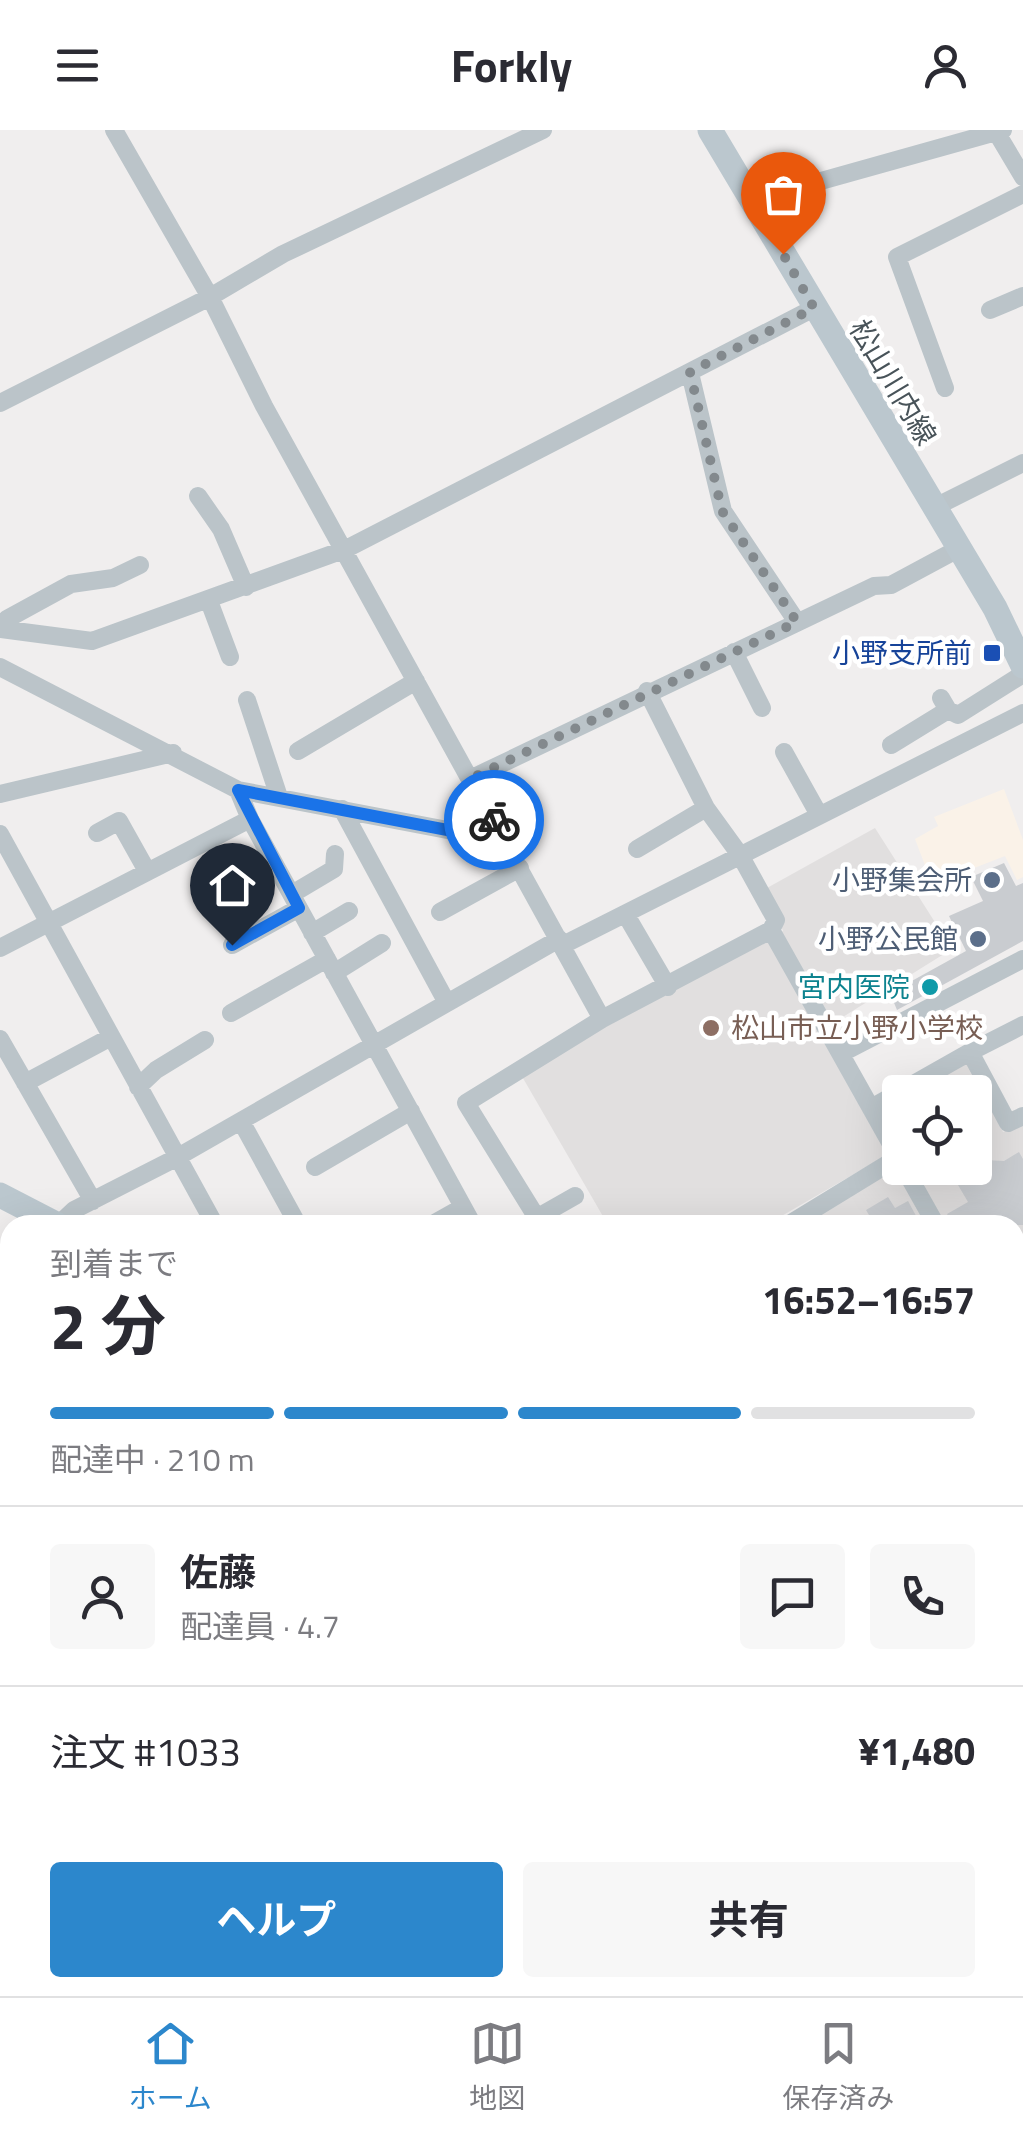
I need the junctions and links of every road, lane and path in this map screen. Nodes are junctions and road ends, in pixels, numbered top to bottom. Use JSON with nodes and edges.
{"nodes":[{"id":1,"x":114,"y":130,"type":"edge"},
{"id":2,"x":544,"y":130,"type":"edge"},
{"id":3,"x":710,"y":130,"type":"edge"},
{"id":4,"x":998,"y":131,"type":"edge"},
{"id":5,"x":1023,"y":177,"type":"edge"},
{"id":6,"x":1023,"y":194,"type":"edge"},
{"id":7,"x":752,"y":200,"type":"junction"},
{"id":8,"x":1023,"y":296,"type":"edge"},
{"id":9,"x":210,"y":297,"type":"junction"},
{"id":10,"x":814,"y":308,"type":"junction"},
{"id":11,"x":990,"y":310,"type":"dead end"},
{"id":12,"x":690,"y":372,"type":"junction"},
{"id":13,"x":945,"y":388,"type":"dead end"},
{"id":14,"x":0,"y":404,"type":"edge"},
{"id":15,"x":1023,"y":464,"type":"edge"},
{"id":16,"x":198,"y":496,"type":"dead end"},
{"id":17,"x":933,"y":508,"type":"junction"},
{"id":18,"x":346,"y":549,"type":"junction"},
{"id":19,"x":958,"y":550,"type":"junction"},
{"id":20,"x":140,"y":565,"type":"dead end"},
{"id":21,"x":246,"y":587,"type":"junction"},
{"id":22,"x":209,"y":601,"type":"junction"},
{"id":23,"x":797,"y":622,"type":"junction"},
{"id":24,"x":0,"y":629,"type":"edge"},
{"id":25,"x":734,"y":652,"type":"junction"},
{"id":26,"x":230,"y":656,"type":"dead end"},
{"id":27,"x":1023,"y":666,"type":"edge"},
{"id":28,"x":0,"y":667,"type":"edge"},
{"id":29,"x":1023,"y":674,"type":"edge"},
{"id":30,"x":416,"y":681,"type":"junction"},
{"id":31,"x":648,"y":690,"type":"junction"},
{"id":32,"x":248,"y":700,"type":"dead end"},
{"id":33,"x":762,"y":708,"type":"dead end"},
{"id":34,"x":1023,"y":713,"type":"edge"},
{"id":35,"x":890,"y":745,"type":"dead end"},
{"id":36,"x":298,"y":751,"type":"dead end"},
{"id":37,"x":784,"y":752,"type":"dead end"},
{"id":38,"x":173,"y":753,"type":"junction"},
{"id":39,"x":472,"y":778,"type":"junction"},
{"id":40,"x":238,"y":790,"type":"junction"},
{"id":41,"x":0,"y":794,"type":"edge"},
{"id":42,"x":279,"y":797,"type":"junction"},
{"id":43,"x":706,"y":808,"type":"junction"},
{"id":44,"x":342,"y":809,"type":"junction"},
{"id":45,"x":818,"y":813,"type":"junction"},
{"id":46,"x":250,"y":819,"type":"junction"},
{"id":47,"x":97,"y":833,"type":"dead end"},
{"id":48,"x":0,"y":834,"type":"edge"},
{"id":49,"x":505,"y":841,"type":"junction"},
{"id":50,"x":637,"y":850,"type":"dead end"},
{"id":51,"x":335,"y":854,"type":"dead end"},
{"id":52,"x":740,"y":854,"type":"junction"},
{"id":53,"x":520,"y":868,"type":"junction"},
{"id":54,"x":147,"y":871,"type":"junction"},
{"id":55,"x":295,"y":901,"type":"junction"},
{"id":56,"x":349,"y":911,"type":"dead end"},
{"id":57,"x":440,"y":912,"type":"dead end"},
{"id":58,"x":626,"y":914,"type":"junction"},
{"id":59,"x":49,"y":921,"type":"junction"},
{"id":60,"x":771,"y":930,"type":"junction"},
{"id":61,"x":312,"y":932,"type":"junction"},
{"id":62,"x":561,"y":942,"type":"junction"},
{"id":63,"x":382,"y":944,"type":"dead end"},
{"id":64,"x":232,"y":945,"type":"dead end"},
{"id":65,"x":0,"y":948,"type":"edge"},
{"id":66,"x":1023,"y":959,"type":"edge"},
{"id":67,"x":331,"y":966,"type":"junction"},
{"id":68,"x":668,"y":987,"type":"junction"},
{"id":69,"x":447,"y":1003,"type":"junction"},
{"id":70,"x":230,"y":1013,"type":"dead end"},
{"id":71,"x":602,"y":1019,"type":"junction"},
{"id":72,"x":1023,"y":1025,"type":"edge"},
{"id":73,"x":111,"y":1037,"type":"junction"},
{"id":74,"x":0,"y":1039,"type":"edge"},
{"id":75,"x":205,"y":1040,"type":"dead end"},
{"id":76,"x":374,"y":1043,"type":"junction"},
{"id":77,"x":970,"y":1052,"type":"junction"},
{"id":78,"x":842,"y":1053,"type":"junction"},
{"id":79,"x":25,"y":1083,"type":"junction"},
{"id":80,"x":138,"y":1087,"type":"junction"},
{"id":81,"x":870,"y":1108,"type":"junction"},
{"id":82,"x":411,"y":1111,"type":"junction"},
{"id":83,"x":1023,"y":1116,"type":"edge"},
{"id":84,"x":240,"y":1121,"type":"junction"},
{"id":85,"x":882,"y":1129,"type":"edge"},
{"id":86,"x":176,"y":1158,"type":"junction"},
{"id":87,"x":314,"y":1167,"type":"dead end"},
{"id":88,"x":882,"y":1168,"type":"edge"},
{"id":89,"x":914,"y":1185,"type":"edge"},
{"id":90,"x":0,"y":1195,"type":"edge"},
{"id":91,"x":574,"y":1196,"type":"dead end"},
{"id":92,"x":92,"y":1201,"type":"junction"},
{"id":93,"x":463,"y":1207,"type":"junction"},
{"id":94,"x":39,"y":1215,"type":"edge"},
{"id":95,"x":72,"y":1215,"type":"edge"},
{"id":96,"x":209,"y":1215,"type":"edge"},
{"id":97,"x":292,"y":1215,"type":"edge"},
{"id":98,"x":448,"y":1215,"type":"edge"},
{"id":99,"x":467,"y":1215,"type":"edge"},
{"id":100,"x":527,"y":1215,"type":"edge"},
{"id":101,"x":541,"y":1215,"type":"edge"},
{"id":102,"x":805,"y":1215,"type":"edge"},
{"id":103,"x":930,"y":1215,"type":"edge"}],
"edges":[{"from":1,"to":9,"type":"street"},
{"from":2,"to":9,"type":"street"},
{"from":3,"to":7,"type":"main road","name":"松山川内線"},
{"from":4,"to":5,"type":"street"},
{"from":4,"to":7,"type":"street"},
{"from":6,"to":13,"type":"street"},
{"from":7,"to":10,"type":"main road","name":"松山川内線"},
{"from":8,"to":11,"type":"street"},
{"from":9,"to":14,"type":"street"},
{"from":9,"to":18,"type":"street"},
{"from":10,"to":12,"type":"street"},
{"from":10,"to":17,"type":"main road","name":"松山川内線"},
{"from":12,"to":18,"type":"street"},
{"from":12,"to":23,"type":"street"},
{"from":15,"to":17,"type":"street"},
{"from":16,"to":21,"type":"street"},
{"from":17,"to":19,"type":"main road","name":"松山川内線"},
{"from":18,"to":21,"type":"street"},
{"from":18,"to":30,"type":"street"},
{"from":19,"to":23,"type":"street"},
{"from":19,"to":27,"type":"main road","name":"松山川内線"},
{"from":20,"to":24,"type":"street"},
{"from":21,"to":22,"type":"street"},
{"from":22,"to":24,"type":"street"},
{"from":22,"to":26,"type":"street"},
{"from":23,"to":25,"type":"street"},
{"from":25,"to":31,"type":"street"},
{"from":25,"to":33,"type":"street"},
{"from":28,"to":38,"type":"street"},
{"from":29,"to":35,"type":"street"},
{"from":30,"to":36,"type":"street"},
{"from":30,"to":39,"type":"street"},
{"from":31,"to":39,"type":"street"},
{"from":31,"to":43,"type":"street"},
{"from":32,"to":42,"type":"street"},
{"from":34,"to":45,"type":"street"},
{"from":37,"to":45,"type":"street"},
{"from":38,"to":40,"type":"street"},
{"from":38,"to":41,"type":"street"},
{"from":39,"to":49,"type":"street"},
{"from":40,"to":42,"type":"street"},
{"from":40,"to":46,"type":"street"},
{"from":42,"to":44,"type":"street"},
{"from":43,"to":50,"type":"street"},
{"from":43,"to":52,"type":"street"},
{"from":44,"to":49,"type":"street"},
{"from":44,"to":69,"type":"street"},
{"from":45,"to":52,"type":"street"},
{"from":46,"to":54,"type":"street"},
{"from":46,"to":55,"type":"street"},
{"from":47,"to":54,"type":"street"},
{"from":48,"to":59,"type":"street"},
{"from":49,"to":53,"type":"street"},
{"from":51,"to":55,"type":"street"},
{"from":52,"to":58,"type":"street"},
{"from":52,"to":60,"type":"street"},
{"from":53,"to":57,"type":"street"},
{"from":53,"to":62,"type":"street"},
{"from":54,"to":59,"type":"street"},
{"from":55,"to":61,"type":"street"},
{"from":55,"to":64,"type":"street"},
{"from":56,"to":61,"type":"street"},
{"from":58,"to":62,"type":"street"},
{"from":58,"to":68,"type":"street"},
{"from":59,"to":65,"type":"street"},
{"from":59,"to":73,"type":"street"},
{"from":60,"to":68,"type":"street"},
{"from":60,"to":78,"type":"street"},
{"from":61,"to":67,"type":"street"},
{"from":62,"to":69,"type":"street"},
{"from":62,"to":71,"type":"street"},
{"from":63,"to":67,"type":"street"},
{"from":66,"to":78,"type":"street"},
{"from":67,"to":70,"type":"street"},
{"from":67,"to":76,"type":"street"},
{"from":68,"to":71,"type":"street"},
{"from":69,"to":76,"type":"street"},
{"from":71,"to":100,"type":"street"},
{"from":72,"to":77,"type":"street"},
{"from":73,"to":79,"type":"street"},
{"from":73,"to":80,"type":"street"},
{"from":74,"to":79,"type":"street"},
{"from":75,"to":80,"type":"street"},
{"from":76,"to":82,"type":"street"},
{"from":76,"to":84,"type":"street"},
{"from":77,"to":81,"type":"street"},
{"from":77,"to":83,"type":"street"},
{"from":78,"to":81,"type":"street"},
{"from":79,"to":92,"type":"street"},
{"from":80,"to":86,"type":"street"},
{"from":81,"to":85,"type":"street"},
{"from":82,"to":87,"type":"street"},
{"from":82,"to":93,"type":"street"},
{"from":84,"to":86,"type":"street"},
{"from":84,"to":97,"type":"street"},
{"from":86,"to":92,"type":"street"},
{"from":86,"to":96,"type":"street"},
{"from":88,"to":102,"type":"street"},
{"from":89,"to":103,"type":"street"},
{"from":90,"to":94,"type":"main road"},
{"from":91,"to":101,"type":"street"},
{"from":92,"to":95,"type":"street"},
{"from":93,"to":98,"type":"street"},
{"from":93,"to":99,"type":"street"}]}
